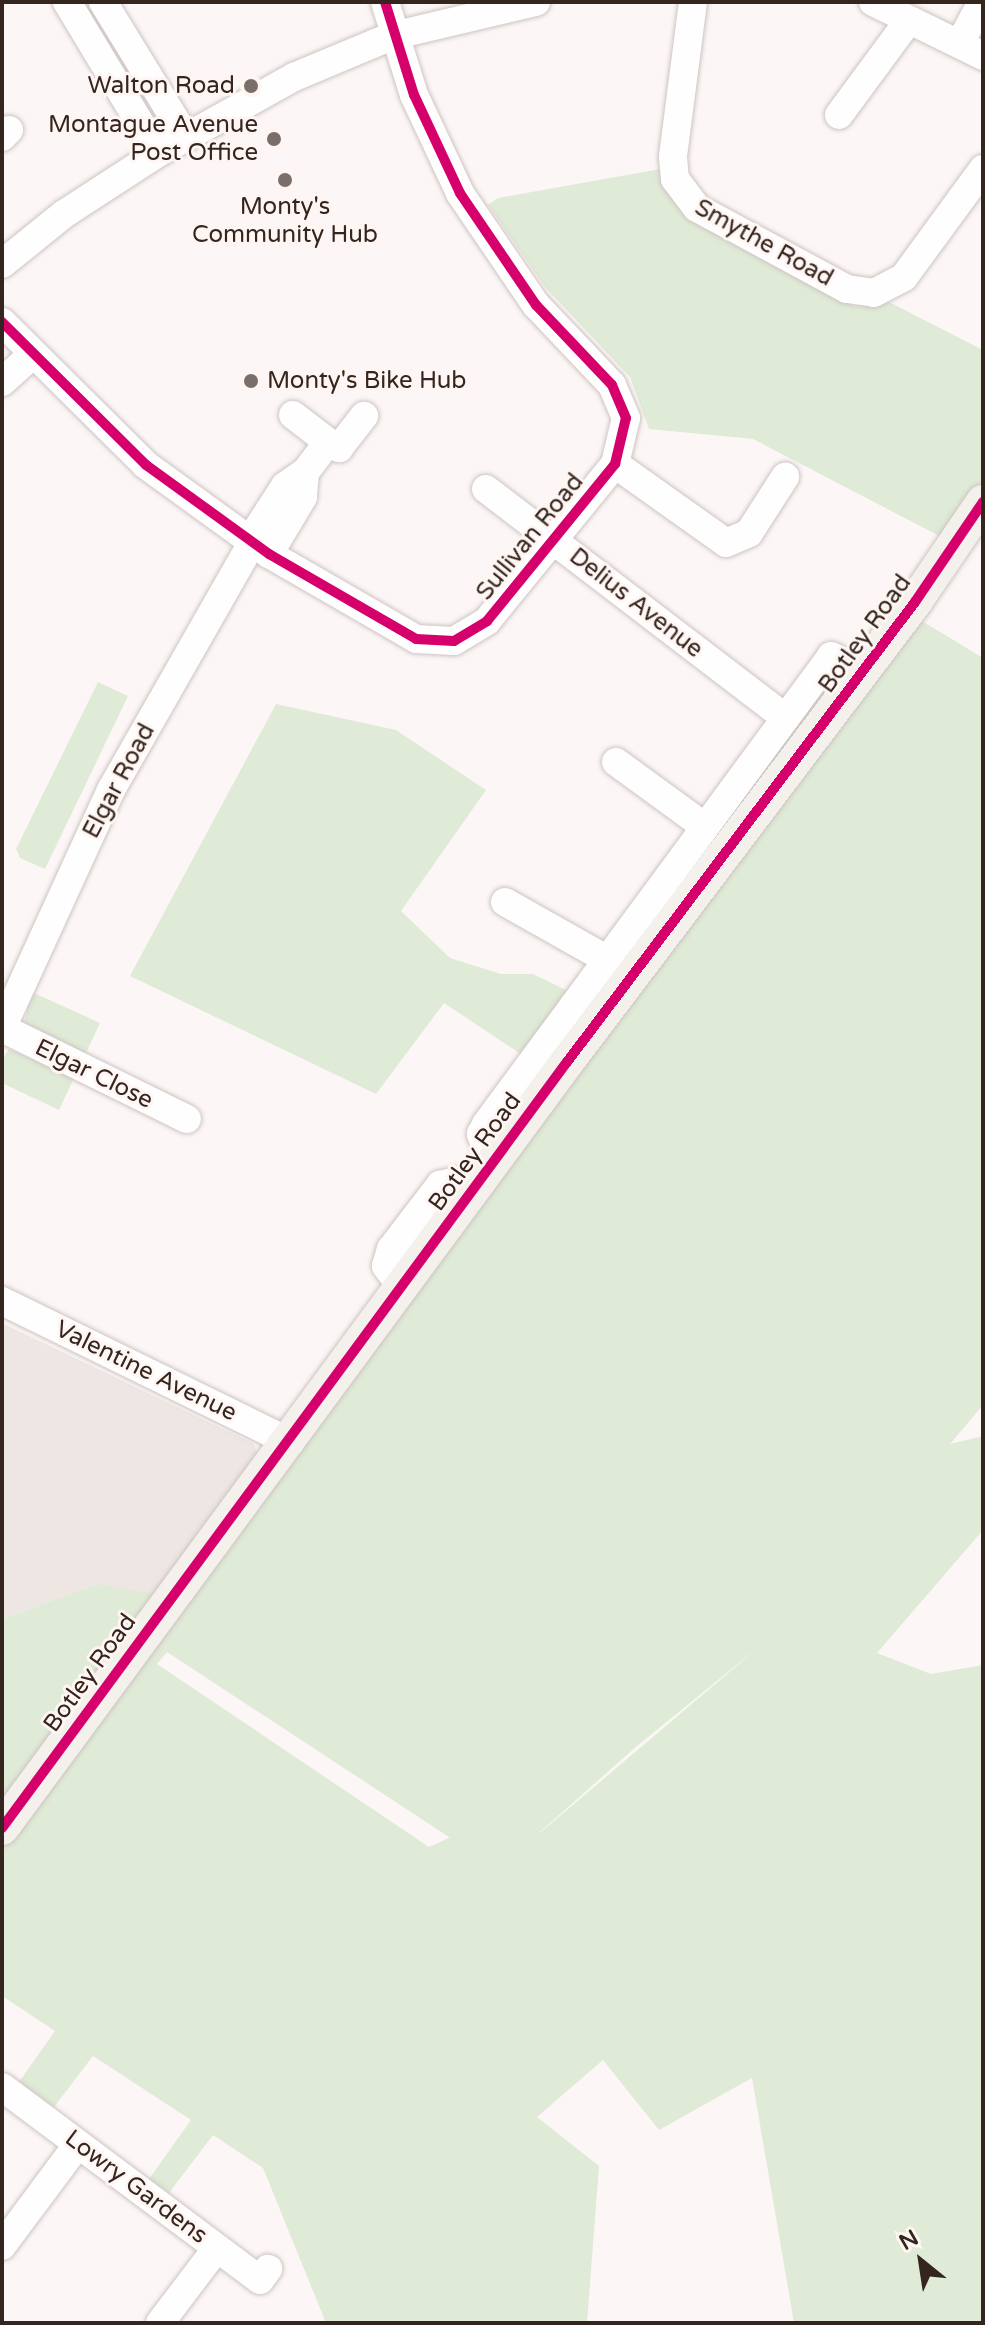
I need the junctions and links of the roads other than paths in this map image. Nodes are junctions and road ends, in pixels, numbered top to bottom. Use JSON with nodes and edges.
{"nodes":[{"id":1,"x":67,"y":2,"type":"edge"},
{"id":2,"x":103,"y":2,"type":"edge"},
{"id":3,"x":385,"y":2,"type":"edge"},
{"id":4,"x":536,"y":2,"type":"edge"},
{"id":5,"x":693,"y":2,"type":"edge"},
{"id":6,"x":873,"y":2,"type":"edge"},
{"id":7,"x":982,"y":2,"type":"edge"},
{"id":8,"x":909,"y":20,"type":"junction"},
{"id":9,"x":392,"y":36,"type":"junction"},
{"id":10,"x":972,"y":50,"type":"edge"},
{"id":11,"x":839,"y":115,"type":"dead end"},
{"id":12,"x":185,"y":136,"type":"junction"},
{"id":13,"x":158,"y":153,"type":"junction"},
{"id":14,"x":983,"y":169,"type":"edge"},
{"id":15,"x":2,"y":264,"type":"edge"},
{"id":16,"x":2,"y":322,"type":"edge"},
{"id":17,"x":32,"y":355,"type":"junction"},
{"id":18,"x":2,"y":382,"type":"edge"},
{"id":19,"x":293,"y":415,"type":"dead end"},
{"id":20,"x":364,"y":416,"type":"dead end"},
{"id":21,"x":328,"y":442,"type":"junction"},
{"id":22,"x":615,"y":464,"type":"junction"},
{"id":23,"x":785,"y":477,"type":"dead end"},
{"id":24,"x":486,"y":489,"type":"dead end"},
{"id":25,"x":983,"y":502,"type":"edge"},
{"id":26,"x":554,"y":539,"type":"junction"},
{"id":27,"x":257,"y":545,"type":"junction"},
{"id":28,"x":863,"y":671,"type":"junction"},
{"id":29,"x":785,"y":718,"type":"junction"},
{"id":30,"x":616,"y":762,"type":"dead end"},
{"id":31,"x":761,"y":780,"type":"junction"},
{"id":32,"x":705,"y":827,"type":"junction"},
{"id":33,"x":505,"y":902,"type":"dead end"},
{"id":34,"x":606,"y":959,"type":"junction"},
{"id":35,"x":586,"y":1014,"type":"junction"},
{"id":36,"x":2,"y":1028,"type":"edge"},
{"id":37,"x":187,"y":1119,"type":"dead end"},
{"id":38,"x":2,"y":1301,"type":"edge"},
{"id":39,"x":290,"y":1442,"type":"junction"},
{"id":40,"x":2,"y":1828,"type":"edge"},
{"id":41,"x":2,"y":2087,"type":"edge"},
{"id":42,"x":78,"y":2144,"type":"junction"},
{"id":43,"x":2,"y":2246,"type":"edge"},
{"id":44,"x":217,"y":2248,"type":"junction"},
{"id":45,"x":268,"y":2269,"type":"dead end"},
{"id":46,"x":160,"y":2323,"type":"edge"}],
"edges":[{"from":1,"to":13,"type":"street"},
{"from":2,"to":12,"type":"street"},
{"from":3,"to":9,"type":"street","name":"Sullivan Road"},
{"from":4,"to":9,"type":"street"},
{"from":5,"to":14,"type":"street","name":"Smythe Road"},
{"from":6,"to":8,"type":"street"},
{"from":7,"to":10,"type":"street"},
{"from":8,"to":10,"type":"street"},
{"from":8,"to":11,"type":"street"},
{"from":9,"to":12,"type":"street"},
{"from":9,"to":22,"type":"street","name":"Sullivan Road"},
{"from":12,"to":13,"type":"street"},
{"from":13,"to":15,"type":"street"},
{"from":16,"to":17,"type":"street","name":"Sullivan Road"},
{"from":17,"to":18,"type":"street"},
{"from":17,"to":27,"type":"street","name":"Sullivan Road"},
{"from":19,"to":21,"type":"street"},
{"from":20,"to":21,"type":"street"},
{"from":21,"to":27,"type":"street","name":"Elgar Road"},
{"from":22,"to":23,"type":"street"},
{"from":22,"to":26,"type":"street","name":"Sullivan Road"},
{"from":24,"to":26,"type":"street","name":"Delius Avenue"},
{"from":25,"to":28,"type":"main road","name":"Botley Road"},
{"from":26,"to":27,"type":"street","name":"Sullivan Road"},
{"from":26,"to":29,"type":"street","name":"Delius Avenue"},
{"from":27,"to":36,"type":"street","name":"Elgar Road"},
{"from":28,"to":29,"type":"street"},
{"from":28,"to":31,"type":"main road","name":"Botley Road"},
{"from":29,"to":31,"type":"street"},
{"from":30,"to":32,"type":"street"},
{"from":31,"to":32,"type":"street"},
{"from":31,"to":35,"type":"main road","name":"Botley Road"},
{"from":32,"to":34,"type":"street"},
{"from":33,"to":34,"type":"street"},
{"from":34,"to":35,"type":"street"},
{"from":35,"to":39,"type":"main road","name":"Botley Road"},
{"from":36,"to":37,"type":"street","name":"Elgar Close"},
{"from":38,"to":39,"type":"street","name":"Valentine Avenue"},
{"from":39,"to":40,"type":"main road","name":"Botley Road"},
{"from":41,"to":42,"type":"street","name":"Lowry Gardens"},
{"from":42,"to":43,"type":"street"},
{"from":42,"to":44,"type":"street","name":"Lowry Gardens"},
{"from":44,"to":45,"type":"street","name":"Lowry Gardens"},
{"from":44,"to":46,"type":"street"}]}
